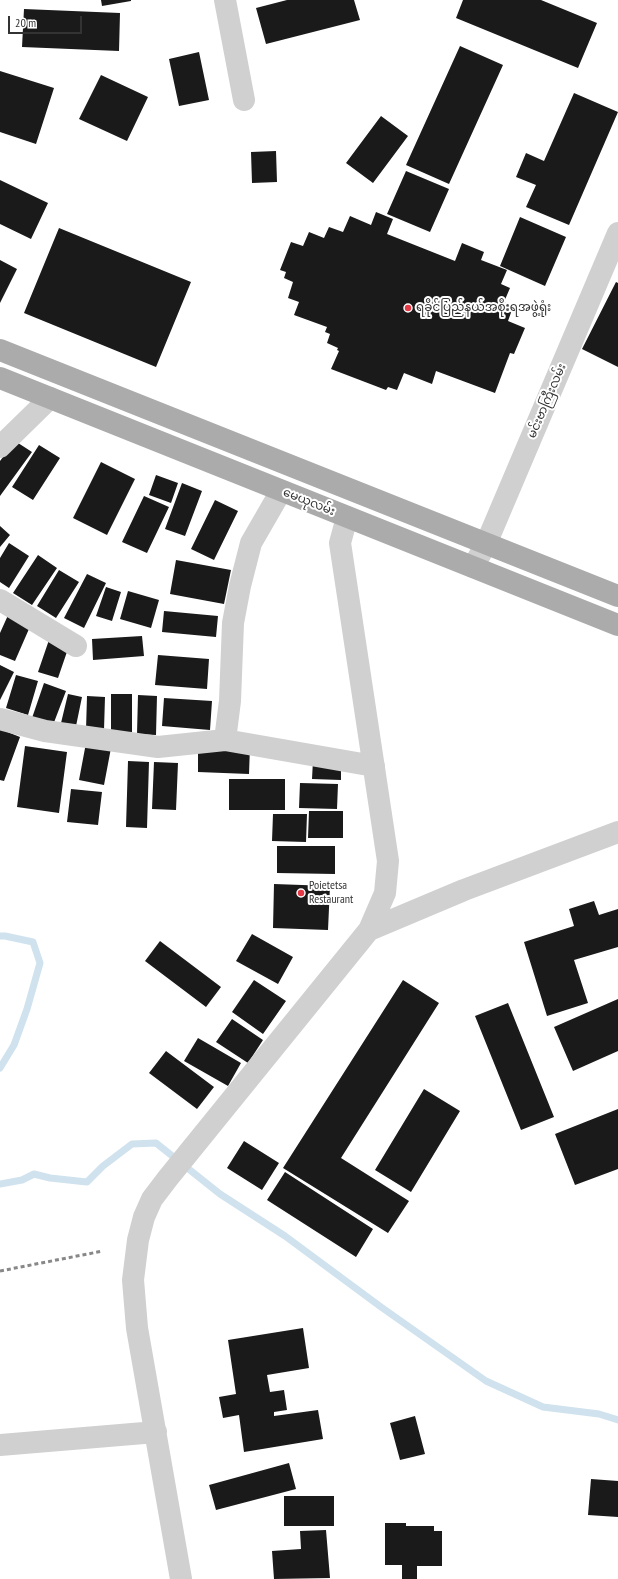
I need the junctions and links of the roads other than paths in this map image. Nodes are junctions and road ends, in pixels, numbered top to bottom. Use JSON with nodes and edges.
{"nodes":[{"id":1,"x":226,"y":0,"type":"edge"},
{"id":2,"x":244,"y":100,"type":"dead end"},
{"id":3,"x":618,"y":233,"type":"edge"},
{"id":4,"x":0,"y":350,"type":"edge"},
{"id":5,"x":0,"y":378,"type":"edge"},
{"id":6,"x":50,"y":398,"type":"junction"},
{"id":7,"x":0,"y":447,"type":"edge"},
{"id":8,"x":281,"y":491,"type":"junction"},
{"id":9,"x":347,"y":517,"type":"junction"},
{"id":10,"x":486,"y":544,"type":"junction"},
{"id":11,"x":473,"y":567,"type":"junction"},
{"id":12,"x":618,"y":596,"type":"edge"},
{"id":13,"x":0,"y":600,"type":"edge"},
{"id":14,"x":618,"y":625,"type":"edge"},
{"id":15,"x":76,"y":646,"type":"dead end"},
{"id":16,"x":0,"y":719,"type":"edge"},
{"id":17,"x":225,"y":740,"type":"junction"},
{"id":18,"x":374,"y":766,"type":"junction"},
{"id":19,"x":618,"y":832,"type":"edge"},
{"id":20,"x":369,"y":930,"type":"junction"},
{"id":21,"x":156,"y":1432,"type":"junction"},
{"id":22,"x":0,"y":1445,"type":"edge"},
{"id":23,"x":181,"y":1579,"type":"edge"}],
"edges":[{"from":1,"to":2,"type":"street"},
{"from":3,"to":10,"type":"street","name":"မင်းဗာကြီးလမ်း"},
{"from":4,"to":10,"type":"main road"},
{"from":5,"to":6,"type":"main road","name":"မေယုလမ်း"},
{"from":6,"to":7,"type":"street"},
{"from":6,"to":8,"type":"main road","name":"မေယုလမ်း"},
{"from":8,"to":9,"type":"main road","name":"မေယုလမ်း"},
{"from":8,"to":17,"type":"street"},
{"from":9,"to":11,"type":"main road","name":"မေယုလမ်း"},
{"from":9,"to":18,"type":"street"},
{"from":10,"to":11,"type":"street","name":"မင်းဗာကြီးလမ်း"},
{"from":10,"to":12,"type":"main road"},
{"from":11,"to":14,"type":"main road","name":"မေယုလမ်း"},
{"from":13,"to":15,"type":"street"},
{"from":16,"to":17,"type":"street"},
{"from":17,"to":18,"type":"street"},
{"from":18,"to":20,"type":"street"},
{"from":19,"to":20,"type":"street"},
{"from":20,"to":21,"type":"street"},
{"from":21,"to":22,"type":"street"},
{"from":21,"to":23,"type":"street"}]}
